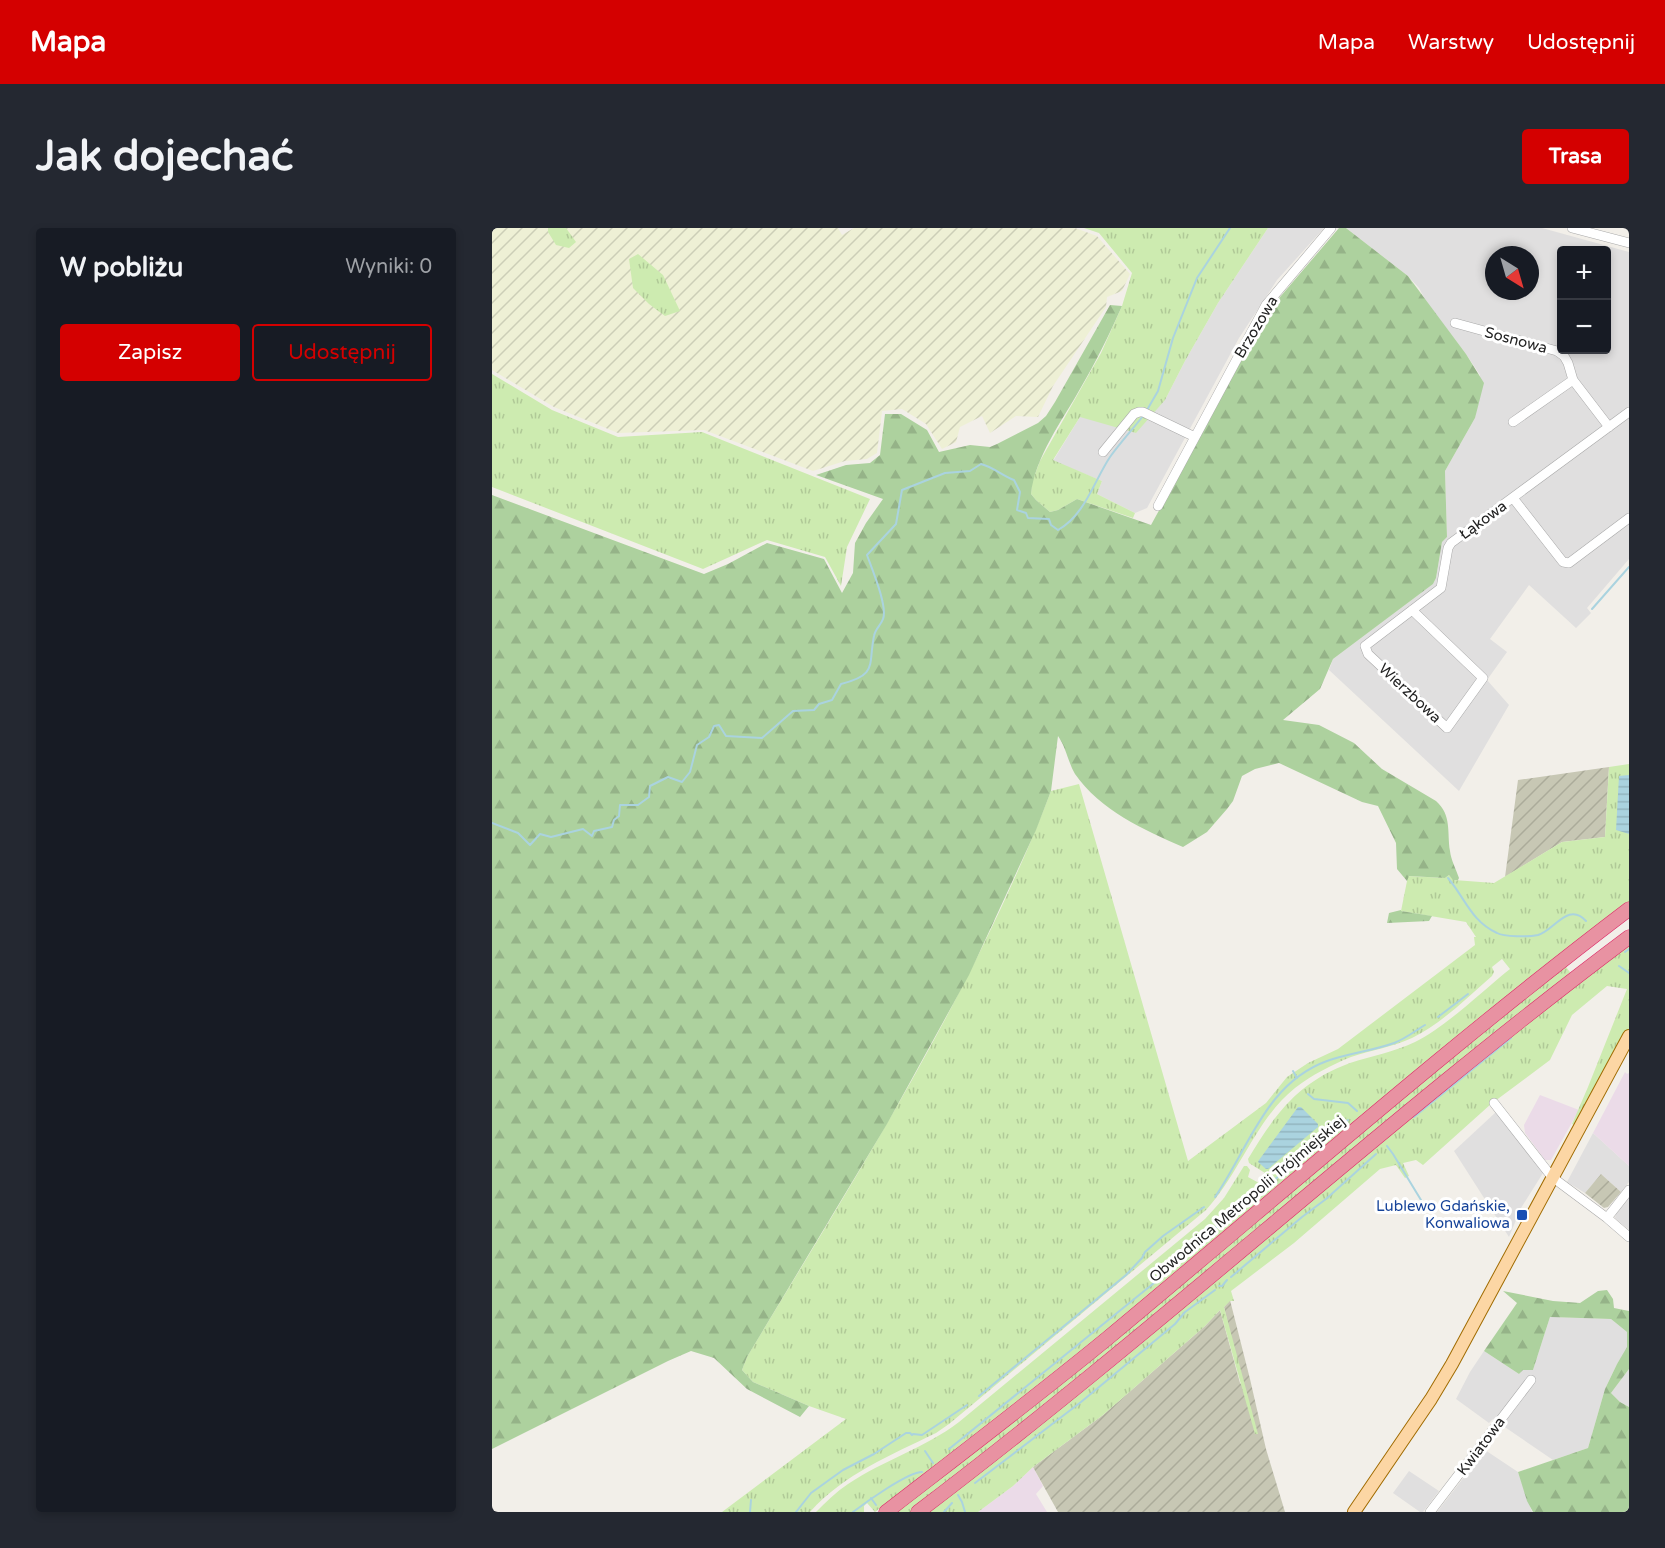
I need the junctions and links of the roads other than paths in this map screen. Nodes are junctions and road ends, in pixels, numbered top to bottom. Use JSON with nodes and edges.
{"nodes":[{"id":1,"x":1331,"y":228,"type":"edge"},
{"id":2,"x":1572,"y":228,"type":"edge"},
{"id":3,"x":1629,"y":243,"type":"edge"},
{"id":4,"x":1455,"y":323,"type":"dead end"},
{"id":5,"x":1573,"y":380,"type":"junction"},
{"id":6,"x":1629,"y":412,"type":"edge"},
{"id":7,"x":1513,"y":422,"type":"dead end"},
{"id":8,"x":1609,"y":427,"type":"junction"},
{"id":9,"x":1196,"y":437,"type":"junction"},
{"id":10,"x":1103,"y":452,"type":"dead end"},
{"id":11,"x":1513,"y":498,"type":"junction"},
{"id":12,"x":1158,"y":506,"type":"dead end"},
{"id":13,"x":1629,"y":518,"type":"edge"},
{"id":14,"x":1412,"y":610,"type":"junction"},
{"id":15,"x":1365,"y":646,"type":"joint"},
{"id":16,"x":1629,"y":909,"type":"edge"},
{"id":17,"x":1629,"y":937,"type":"edge"},
{"id":18,"x":1629,"y":1036,"type":"edge"},
{"id":19,"x":1494,"y":1103,"type":"dead end"},
{"id":20,"x":1552,"y":1177,"type":"junction"},
{"id":21,"x":1629,"y":1190,"type":"edge"},
{"id":22,"x":1607,"y":1218,"type":"junction"},
{"id":23,"x":1629,"y":1238,"type":"edge"},
{"id":24,"x":1531,"y":1380,"type":"dead end"},
{"id":25,"x":886,"y":1512,"type":"edge"},
{"id":26,"x":918,"y":1512,"type":"edge"},
{"id":27,"x":1354,"y":1512,"type":"edge"},
{"id":28,"x":1430,"y":1512,"type":"edge"}],
"edges":[{"from":1,"to":9,"type":"street","name":"Brzozowa"},
{"from":2,"to":3,"type":"street"},
{"from":4,"to":5,"type":"street","name":"Sosnowa"},
{"from":5,"to":7,"type":"street"},
{"from":5,"to":8,"type":"street","name":"Sosnowa"},
{"from":6,"to":8,"type":"street","name":"Łąkowa"},
{"from":8,"to":11,"type":"street","name":"Łąkowa"},
{"from":9,"to":10,"type":"street"},
{"from":9,"to":12,"type":"street","name":"Brzozowa"},
{"from":11,"to":13,"type":"street"},
{"from":11,"to":14,"type":"street","name":"Łąkowa"},
{"from":14,"to":15,"type":"street","name":"Łąkowa"},
{"from":14,"to":15,"type":"street","name":"Wierzbowa"},
{"from":16,"to":25,"type":"highway","name":"Obwodnica Metropolii Trójmiejskiej"},
{"from":17,"to":26,"type":"highway"},
{"from":18,"to":20,"type":"main road"},
{"from":19,"to":20,"type":"street"},
{"from":20,"to":22,"type":"street"},
{"from":20,"to":27,"type":"main road"},
{"from":21,"to":22,"type":"street"},
{"from":22,"to":23,"type":"street"},
{"from":24,"to":28,"type":"street","name":"Kwiatowa"}]}
